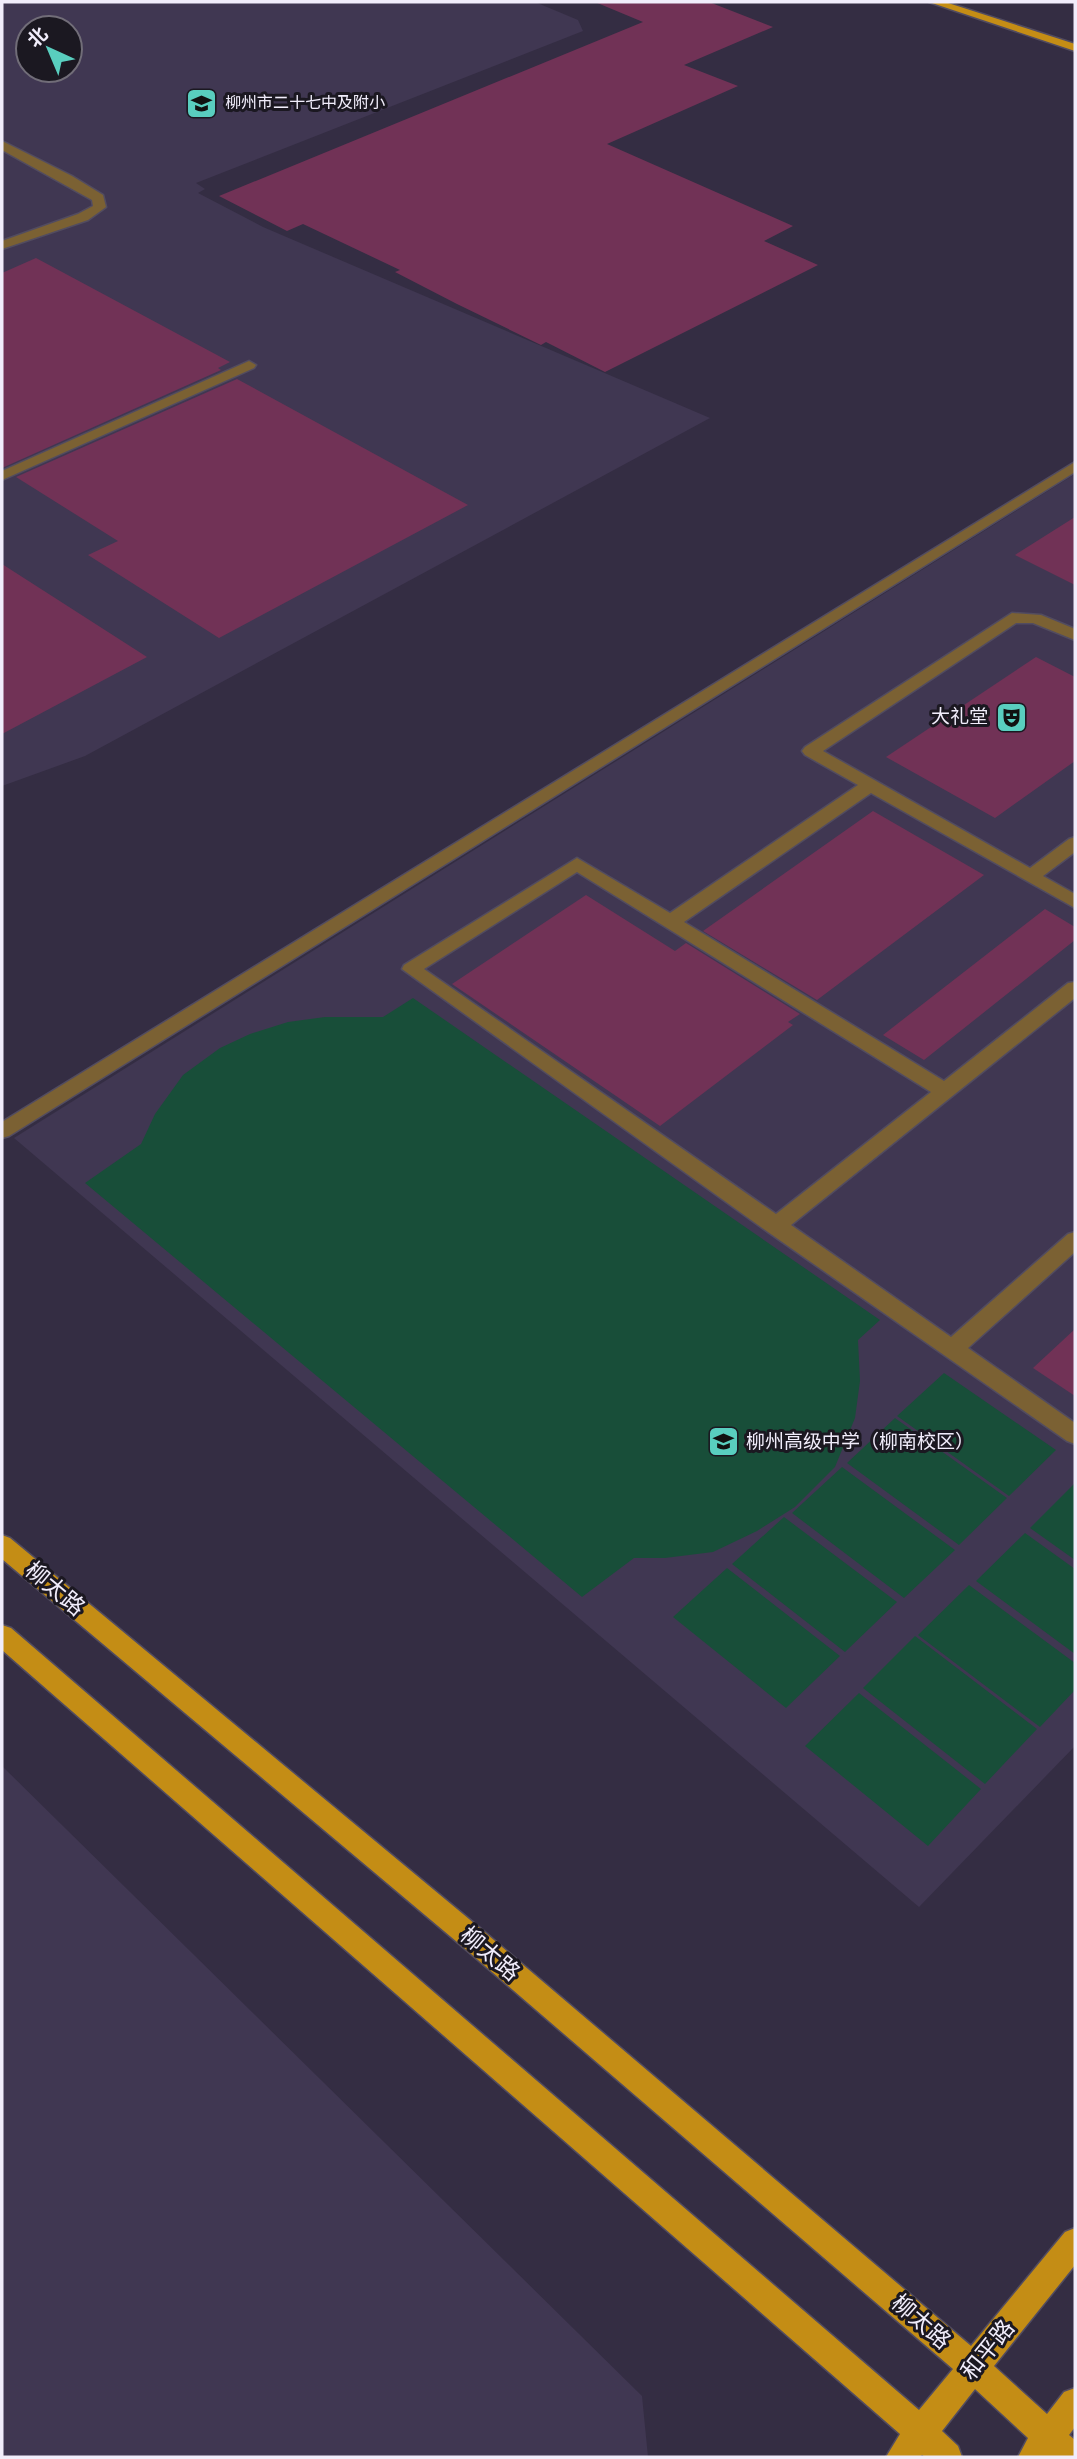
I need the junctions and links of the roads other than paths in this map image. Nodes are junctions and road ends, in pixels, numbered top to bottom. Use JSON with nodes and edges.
{"nodes":[{"id":1,"x":934,"y":2,"type":"edge"},
{"id":2,"x":962,"y":2,"type":"edge"},
{"id":3,"x":1075,"y":39,"type":"edge"},
{"id":4,"x":1075,"y":48,"type":"edge"},
{"id":5,"x":2,"y":145,"type":"edge"},
{"id":6,"x":2,"y":245,"type":"edge"},
{"id":7,"x":249,"y":365,"type":"dead end"},
{"id":8,"x":1075,"y":466,"type":"edge"},
{"id":9,"x":2,"y":476,"type":"edge"},
{"id":10,"x":1075,"y":635,"type":"edge"},
{"id":11,"x":871,"y":785,"type":"junction"},
{"id":12,"x":1075,"y":843,"type":"edge"},
{"id":13,"x":1031,"y":876,"type":"junction"},
{"id":14,"x":1075,"y":902,"type":"edge"},
{"id":15,"x":672,"y":921,"type":"junction"},
{"id":16,"x":1075,"y":988,"type":"edge"},
{"id":17,"x":945,"y":1091,"type":"junction"},
{"id":18,"x":2,"y":1131,"type":"edge"},
{"id":19,"x":775,"y":1226,"type":"junction"},
{"id":20,"x":1075,"y":1240,"type":"edge"},
{"id":21,"x":952,"y":1349,"type":"junction"},
{"id":22,"x":1075,"y":1435,"type":"edge"},
{"id":23,"x":2,"y":1545,"type":"edge"},
{"id":24,"x":2,"y":1634,"type":"edge"},
{"id":25,"x":1075,"y":2242,"type":"edge"},
{"id":26,"x":974,"y":2368,"type":"junction"},
{"id":27,"x":1075,"y":2403,"type":"edge"},
{"id":28,"x":921,"y":2432,"type":"junction"},
{"id":29,"x":1051,"y":2450,"type":"edge"},
{"id":30,"x":901,"y":2457,"type":"edge"},
{"id":31,"x":947,"y":2457,"type":"edge"}],
"edges":[{"from":1,"to":4,"type":"main road"},
{"from":2,"to":3,"type":"main road"},
{"from":5,"to":6,"type":"street"},
{"from":7,"to":9,"type":"street"},
{"from":8,"to":18,"type":"street"},
{"from":10,"to":11,"type":"street"},
{"from":11,"to":13,"type":"street"},
{"from":11,"to":15,"type":"street"},
{"from":12,"to":13,"type":"street"},
{"from":13,"to":14,"type":"street"},
{"from":15,"to":17,"type":"street"},
{"from":15,"to":19,"type":"street"},
{"from":16,"to":17,"type":"street"},
{"from":17,"to":19,"type":"street"},
{"from":19,"to":21,"type":"street"},
{"from":20,"to":21,"type":"street"},
{"from":21,"to":22,"type":"street"},
{"from":23,"to":26,"type":"main road","name":"柳太路"},
{"from":24,"to":28,"type":"main road"},
{"from":25,"to":26,"type":"main road","name":"和平路"},
{"from":26,"to":28,"type":"main road","name":"和平路"},
{"from":26,"to":29,"type":"main road","name":"柳太路"},
{"from":27,"to":29,"type":"main road"},
{"from":28,"to":30,"type":"main road","name":"和平路"},
{"from":28,"to":31,"type":"main road"}]}
